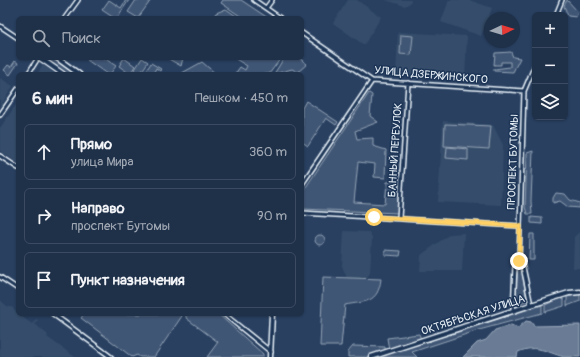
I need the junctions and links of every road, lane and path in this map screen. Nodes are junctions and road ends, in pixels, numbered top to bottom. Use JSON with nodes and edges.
{"nodes":[{"id":1,"x":78,"y":0,"type":"edge"},
{"id":2,"x":254,"y":0,"type":"edge"},
{"id":3,"x":272,"y":0,"type":"edge"},
{"id":4,"x":562,"y":0,"type":"edge"},
{"id":5,"x":266,"y":8,"type":"junction"},
{"id":6,"x":557,"y":12,"type":"edge"},
{"id":7,"x":66,"y":16,"type":"edge"},
{"id":8,"x":277,"y":16,"type":"edge"},
{"id":9,"x":0,"y":26,"type":"edge"},
{"id":10,"x":304,"y":34,"type":"edge"},
{"id":11,"x":16,"y":37,"type":"edge"},
{"id":12,"x":38,"y":60,"type":"edge"},
{"id":13,"x":42,"y":60,"type":"edge"},
{"id":14,"x":60,"y":60,"type":"edge"},
{"id":15,"x":29,"y":72,"type":"edge"},
{"id":16,"x":60,"y":72,"type":"edge"},
{"id":17,"x":77,"y":72,"type":"edge"},
{"id":18,"x":532,"y":73,"type":"edge"},
{"id":19,"x":372,"y":81,"type":"junction"},
{"id":20,"x":408,"y":83,"type":"junction"},
{"id":21,"x":16,"y":92,"type":"edge"},
{"id":22,"x":524,"y":92,"type":"junction"},
{"id":23,"x":0,"y":115,"type":"edge"},
{"id":24,"x":0,"y":156,"type":"edge"},
{"id":25,"x":16,"y":167,"type":"edge"},
{"id":26,"x":304,"y":181,"type":"edge"},
{"id":27,"x":304,"y":213,"type":"edge"},
{"id":28,"x":399,"y":218,"type":"junction"},
{"id":29,"x":520,"y":226,"type":"junction"},
{"id":30,"x":519,"y":261,"type":"junction"},
{"id":31,"x":0,"y":277,"type":"edge"},
{"id":32,"x":16,"y":289,"type":"edge"},
{"id":33,"x":580,"y":292,"type":"edge"},
{"id":34,"x":530,"y":305,"type":"junction"},
{"id":35,"x":513,"y":311,"type":"junction"},
{"id":36,"x":57,"y":316,"type":"edge"},
{"id":37,"x":226,"y":316,"type":"edge"},
{"id":38,"x":272,"y":316,"type":"edge"},
{"id":39,"x":270,"y":354,"type":"edge"},
{"id":40,"x":111,"y":357,"type":"edge"},
{"id":41,"x":371,"y":357,"type":"edge"}],
"edges":[{"from":1,"to":7,"type":"street"},
{"from":2,"to":5,"type":"street"},
{"from":3,"to":5,"type":"street"},
{"from":4,"to":6,"type":"street"},
{"from":5,"to":8,"type":"street"},
{"from":9,"to":11,"type":"street"},
{"from":10,"to":19,"type":"street","name":"УЛИЦА ДЗЕРЖИНСКОГО"},
{"from":12,"to":15,"type":"street"},
{"from":13,"to":16,"type":"main road"},
{"from":14,"to":17,"type":"main road"},
{"from":18,"to":22,"type":"street","name":"ПРОСПЕКТ БУТОМЫ"},
{"from":19,"to":20,"type":"street","name":"УЛИЦА ДЗЕРЖИНСКОГО"},
{"from":19,"to":26,"type":"street"},
{"from":20,"to":22,"type":"street","name":"УЛИЦА ДЗЕРЖИНСКОГО"},
{"from":20,"to":28,"type":"street","name":"БАННЫЙ ПЕРЕУЛОК"},
{"from":21,"to":23,"type":"street"},
{"from":22,"to":29,"type":"street","name":"ПРОСПЕКТ БУТОМЫ"},
{"from":24,"to":25,"type":"street"},
{"from":27,"to":28,"type":"street"},
{"from":28,"to":29,"type":"street"},
{"from":29,"to":30,"type":"street","name":"ПРОСПЕКТ БУТОМЫ"},
{"from":30,"to":34,"type":"street","name":"ПРОСПЕКТ БУТОМЫ"},
{"from":30,"to":35,"type":"street","name":"ПРОСПЕКТ БУТОМЫ"},
{"from":31,"to":32,"type":"street"},
{"from":33,"to":34,"type":"main road","name":"ОКТЯБРЬСКАЯ УЛИЦА"},
{"from":34,"to":35,"type":"main road","name":"ОКТЯБРЬСКАЯ УЛИЦА"},
{"from":35,"to":41,"type":"main road","name":"ОКТЯБРЬСКАЯ УЛИЦА"},
{"from":36,"to":40,"type":"street"},
{"from":37,"to":39,"type":"street"},
{"from":38,"to":39,"type":"main road"}]}
